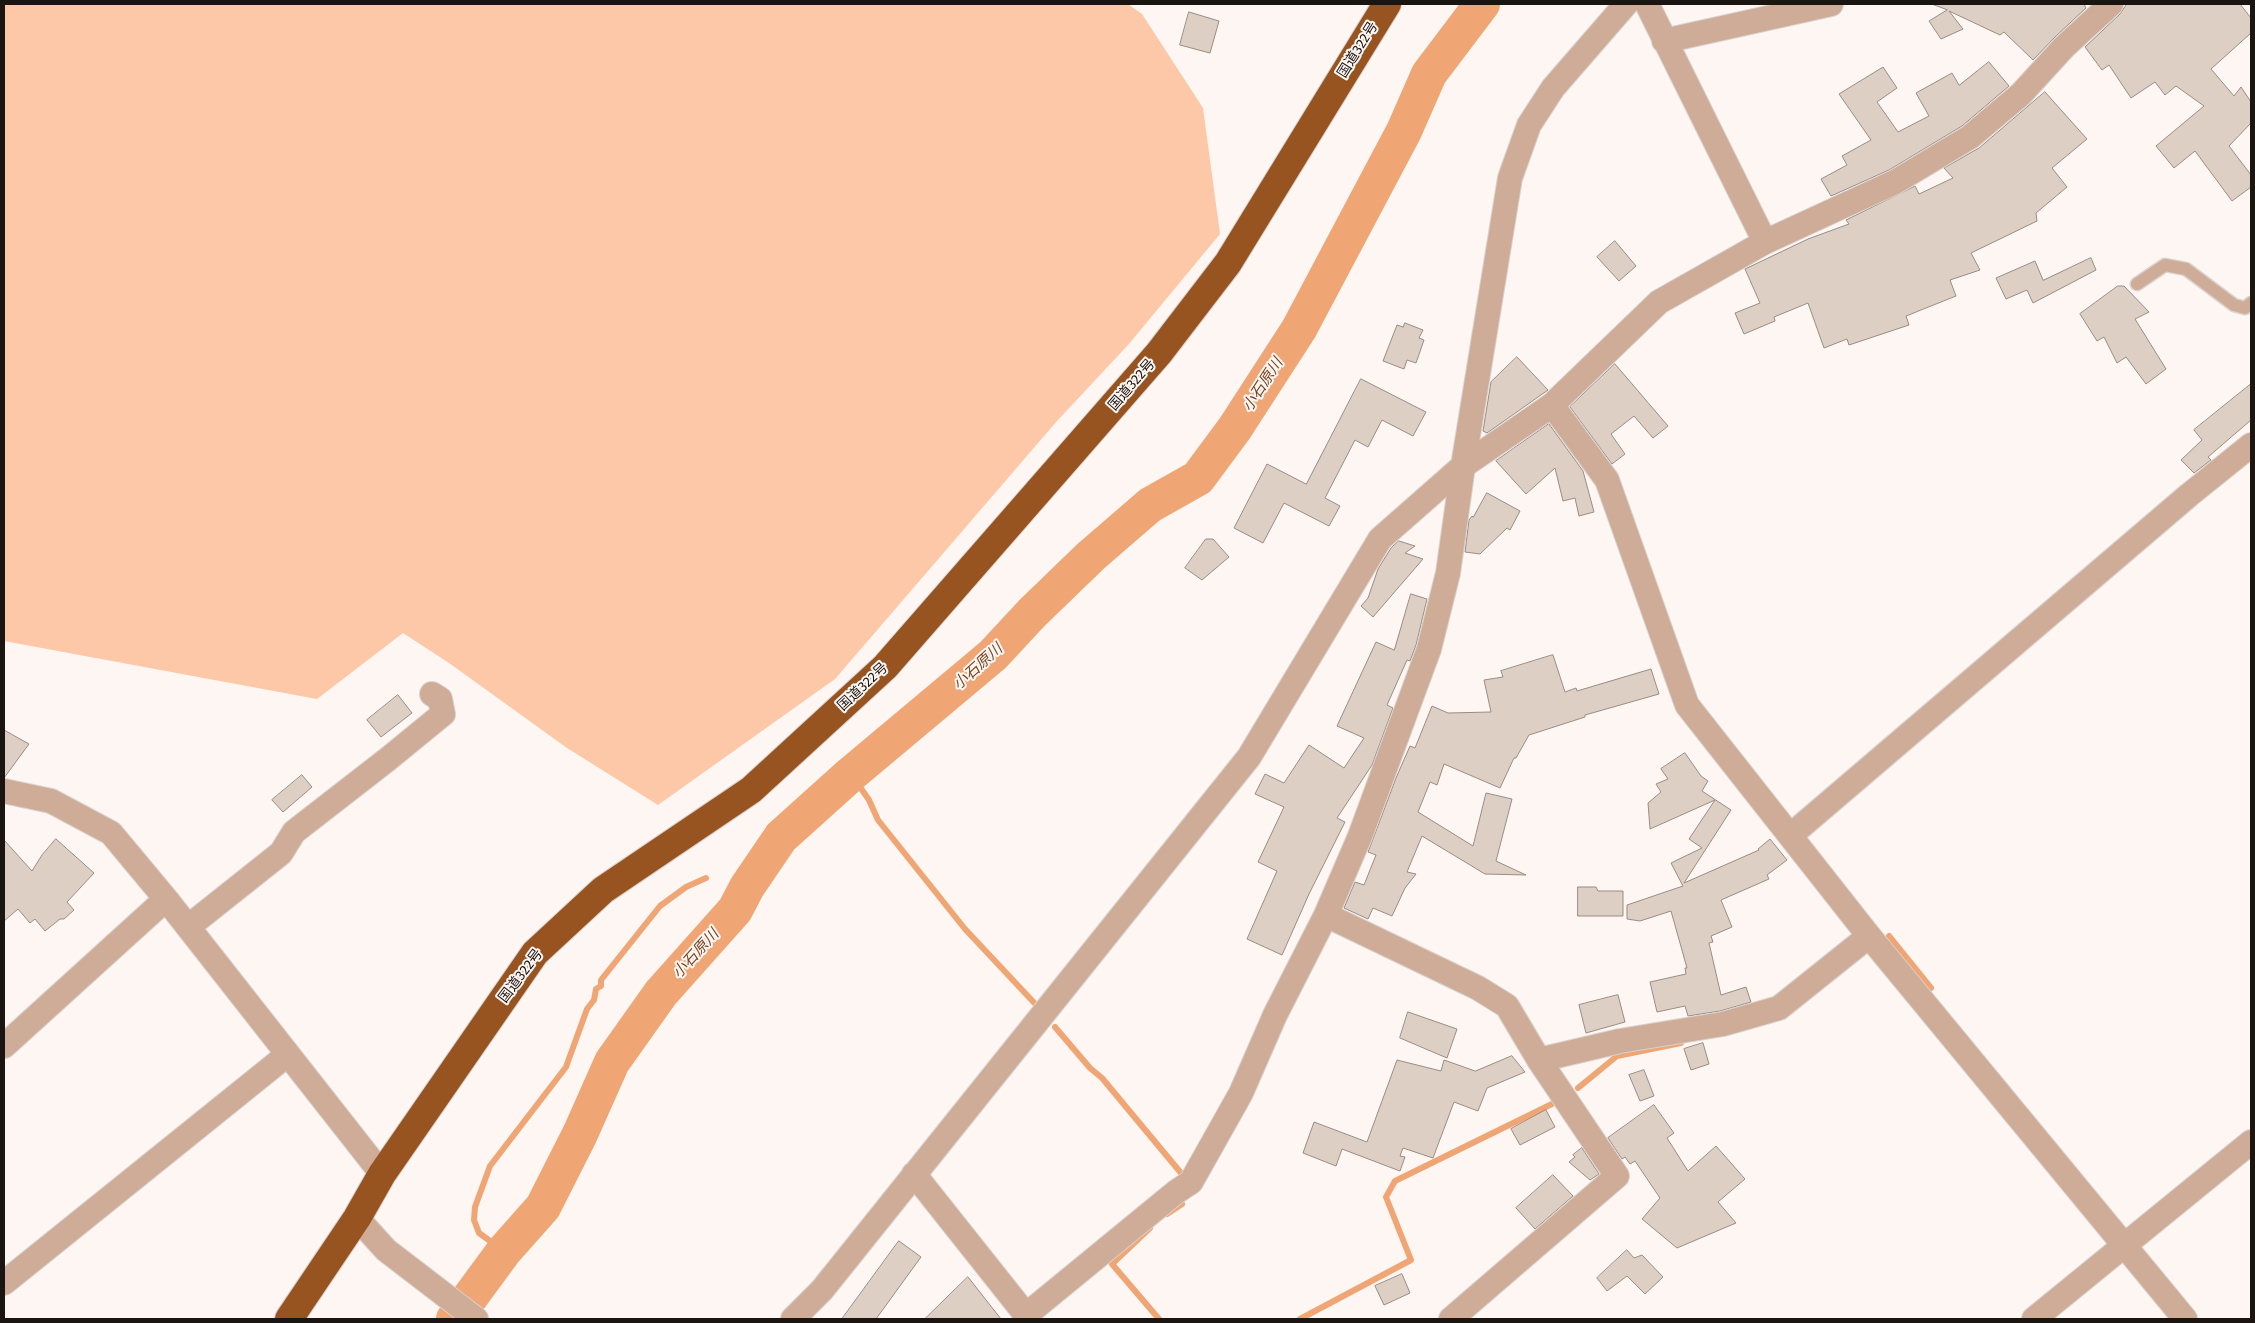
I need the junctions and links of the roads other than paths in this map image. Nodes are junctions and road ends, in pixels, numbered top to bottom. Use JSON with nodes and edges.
{"nodes":[{"id":1,"x":1387,"y":4,"type":"edge"},
{"id":2,"x":1626,"y":4,"type":"edge"},
{"id":3,"x":1647,"y":4,"type":"edge"},
{"id":4,"x":1831,"y":4,"type":"edge"},
{"id":5,"x":2111,"y":4,"type":"edge"},
{"id":6,"x":1664,"y":41,"type":"junction"},
{"id":7,"x":1766,"y":242,"type":"junction"},
{"id":8,"x":2137,"y":284,"type":"dead end"},
{"id":9,"x":2251,"y":303,"type":"edge"},
{"id":10,"x":1552,"y":405,"type":"junction"},
{"id":11,"x":2251,"y":445,"type":"edge"},
{"id":12,"x":1463,"y":466,"type":"junction"},
{"id":13,"x":432,"y":694,"type":"dead end"},
{"id":14,"x":4,"y":792,"type":"edge"},
{"id":15,"x":1791,"y":835,"type":"junction"},
{"id":16,"x":166,"y":899,"type":"junction"},
{"id":17,"x":1326,"y":915,"type":"junction"},
{"id":18,"x":188,"y":927,"type":"junction"},
{"id":19,"x":1869,"y":936,"type":"junction"},
{"id":20,"x":4,"y":1046,"type":"edge"},
{"id":21,"x":287,"y":1056,"type":"junction"},
{"id":22,"x":1539,"y":1060,"type":"junction"},
{"id":23,"x":2251,"y":1142,"type":"edge"},
{"id":24,"x":382,"y":1174,"type":"junction"},
{"id":25,"x":914,"y":1174,"type":"junction"},
{"id":26,"x":357,"y":1218,"type":"junction"},
{"id":27,"x":2123,"y":1246,"type":"junction"},
{"id":28,"x":4,"y":1283,"type":"edge"},
{"id":29,"x":289,"y":1319,"type":"edge"},
{"id":30,"x":476,"y":1319,"type":"edge"},
{"id":31,"x":792,"y":1319,"type":"edge"},
{"id":32,"x":1450,"y":1319,"type":"edge"},
{"id":33,"x":2034,"y":1319,"type":"edge"},
{"id":34,"x":2184,"y":1319,"type":"edge"}],
"edges":[{"from":1,"to":24,"type":"highway","name":"国道322号"},
{"from":2,"to":12,"type":"street"},
{"from":3,"to":6,"type":"street"},
{"from":4,"to":6,"type":"street"},
{"from":5,"to":7,"type":"street"},
{"from":6,"to":7,"type":"street"},
{"from":7,"to":10,"type":"street"},
{"from":8,"to":9,"type":"lane"},
{"from":10,"to":12,"type":"street"},
{"from":10,"to":15,"type":"street"},
{"from":11,"to":15,"type":"street"},
{"from":12,"to":17,"type":"street"},
{"from":12,"to":25,"type":"street"},
{"from":13,"to":18,"type":"street"},
{"from":14,"to":16,"type":"street"},
{"from":15,"to":19,"type":"street"},
{"from":16,"to":18,"type":"street"},
{"from":16,"to":20,"type":"street"},
{"from":17,"to":22,"type":"street"},
{"from":17,"to":25,"type":"street"},
{"from":18,"to":21,"type":"street"},
{"from":19,"to":22,"type":"street"},
{"from":19,"to":27,"type":"street"},
{"from":21,"to":24,"type":"street"},
{"from":21,"to":28,"type":"street"},
{"from":22,"to":32,"type":"street"},
{"from":23,"to":27,"type":"street"},
{"from":24,"to":26,"type":"highway","name":"国道322号"},
{"from":25,"to":31,"type":"street"},
{"from":26,"to":29,"type":"highway","name":"国道322号"},
{"from":26,"to":30,"type":"street"},
{"from":27,"to":33,"type":"street"},
{"from":27,"to":34,"type":"street"}]}
